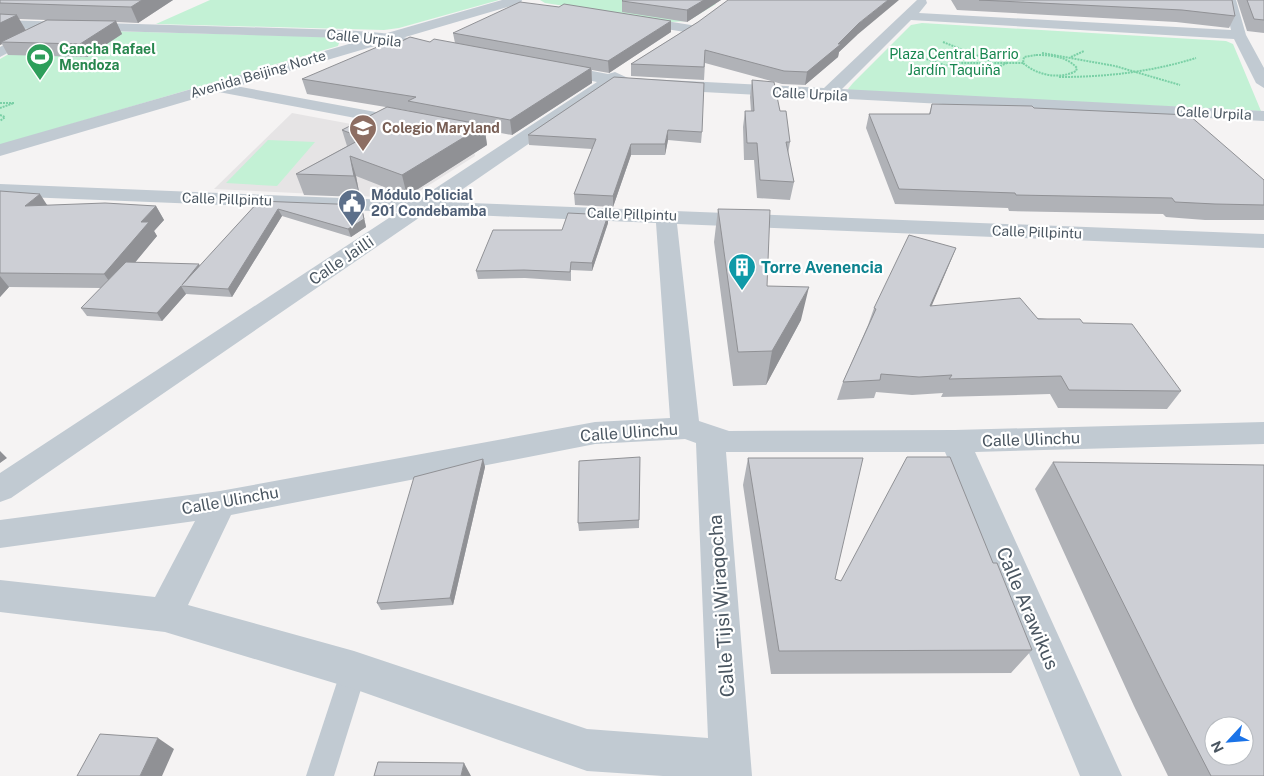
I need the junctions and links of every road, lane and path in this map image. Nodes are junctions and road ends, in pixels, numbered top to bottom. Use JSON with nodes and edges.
{"nodes":[{"id":1,"x":514,"y":0,"type":"edge"},
{"id":2,"x":923,"y":0,"type":"edge"},
{"id":3,"x":1230,"y":0,"type":"edge"},
{"id":4,"x":532,"y":4,"type":"edge"},
{"id":5,"x":910,"y":16,"type":"junction"},
{"id":6,"x":616,"y":17,"type":"edge"},
{"id":7,"x":705,"y":20,"type":"edge"},
{"id":8,"x":0,"y":24,"type":"edge"},
{"id":9,"x":49,"y":26,"type":"junction"},
{"id":10,"x":691,"y":29,"type":"junction"},
{"id":11,"x":1239,"y":35,"type":"junction"},
{"id":12,"x":382,"y":37,"type":"junction"},
{"id":13,"x":938,"y":39,"type":"dead end"},
{"id":14,"x":667,"y":44,"type":"edge"},
{"id":15,"x":458,"y":52,"type":"edge"},
{"id":16,"x":0,"y":53,"type":"edge"},
{"id":17,"x":1042,"y":53,"type":"dead end"},
{"id":18,"x":918,"y":56,"type":"dead end"},
{"id":19,"x":1198,"y":57,"type":"dead end"},
{"id":20,"x":996,"y":62,"type":"junction"},
{"id":21,"x":1022,"y":63,"type":"junction"},
{"id":22,"x":635,"y":65,"type":"edge"},
{"id":23,"x":945,"y":65,"type":"junction"},
{"id":24,"x":544,"y":67,"type":"edge"},
{"id":25,"x":914,"y":71,"type":"dead end"},
{"id":26,"x":1136,"y":71,"type":"junction"},
{"id":27,"x":1059,"y":77,"type":"dead end"},
{"id":28,"x":611,"y":80,"type":"junction"},
{"id":29,"x":1264,"y":83,"type":"edge"},
{"id":30,"x":1182,"y":86,"type":"dead end"},
{"id":31,"x":214,"y":87,"type":"junction"},
{"id":32,"x":824,"y":95,"type":"junction"},
{"id":33,"x":0,"y":103,"type":"edge"},
{"id":34,"x":0,"y":108,"type":"edge"},
{"id":35,"x":0,"y":116,"type":"edge"},
{"id":36,"x":1264,"y":116,"type":"edge"},
{"id":37,"x":0,"y":121,"type":"edge"},
{"id":38,"x":428,"y":126,"type":"edge"},
{"id":39,"x":496,"y":139,"type":"dead end"},
{"id":40,"x":515,"y":142,"type":"junction"},
{"id":41,"x":0,"y":150,"type":"edge"},
{"id":42,"x":0,"y":190,"type":"edge"},
{"id":43,"x":420,"y":207,"type":"junction"},
{"id":44,"x":666,"y":216,"type":"junction"},
{"id":45,"x":1264,"y":242,"type":"edge"},
{"id":46,"x":698,"y":432,"type":"junction"},
{"id":47,"x":1264,"y":433,"type":"edge"},
{"id":48,"x":955,"y":441,"type":"junction"},
{"id":49,"x":0,"y":489,"type":"edge"},
{"id":50,"x":220,"y":504,"type":"junction"},
{"id":51,"x":0,"y":534,"type":"edge"},
{"id":52,"x":0,"y":596,"type":"edge"},
{"id":53,"x":165,"y":615,"type":"junction"},
{"id":54,"x":354,"y":670,"type":"junction"},
{"id":55,"x":731,"y":768,"type":"edge"},
{"id":56,"x":320,"y":776,"type":"edge"},
{"id":57,"x":1101,"y":776,"type":"edge"}],
"edges":[{"from":1,"to":4,"type":"street"},
{"from":1,"to":12,"type":"street","name":"Avenida Beijing Norte"},
{"from":2,"to":5,"type":"street"},
{"from":3,"to":11,"type":"street"},
{"from":5,"to":11,"type":"street"},
{"from":5,"to":32,"type":"street"},
{"from":6,"to":10,"type":"street"},
{"from":7,"to":10,"type":"street"},
{"from":8,"to":9,"type":"street","name":"Calle Urpila"},
{"from":9,"to":12,"type":"street","name":"Calle Urpila"},
{"from":9,"to":16,"type":"street"},
{"from":10,"to":14,"type":"street"},
{"from":11,"to":29,"type":"street"},
{"from":12,"to":15,"type":"street","name":"Calle Urpila"},
{"from":12,"to":31,"type":"street","name":"Avenida Beijing Norte"},
{"from":13,"to":20,"type":"path"},
{"from":17,"to":26,"type":"path"},
{"from":18,"to":23,"type":"path"},
{"from":19,"to":26,"type":"path"},
{"from":20,"to":21,"type":"path"},
{"from":20,"to":23,"type":"path"},
{"from":21,"to":21,"type":"path"},
{"from":22,"to":28,"type":"street","name":"Calle Jailli"},
{"from":23,"to":25,"type":"path"},
{"from":24,"to":28,"type":"street","name":"Calle Urpila"},
{"from":26,"to":27,"type":"path"},
{"from":26,"to":30,"type":"path"},
{"from":28,"to":32,"type":"street","name":"Calle Urpila"},
{"from":28,"to":40,"type":"street","name":"Calle Jailli"},
{"from":31,"to":38,"type":"street"},
{"from":31,"to":41,"type":"street","name":"Avenida Beijing Norte"},
{"from":32,"to":36,"type":"street","name":"Calle Urpila"},
{"from":33,"to":34,"type":"path"},
{"from":35,"to":37,"type":"path"},
{"from":39,"to":40,"type":"street"},
{"from":40,"to":43,"type":"street","name":"Calle Jailli"},
{"from":42,"to":43,"type":"street","name":"Calle Pillpintu"},
{"from":43,"to":44,"type":"street","name":"Calle Pillpintu"},
{"from":43,"to":49,"type":"street","name":"Calle Jailli"},
{"from":44,"to":45,"type":"street","name":"Calle Pillpintu"},
{"from":44,"to":46,"type":"street","name":"Calle Tijsi Wiraqocha"},
{"from":46,"to":48,"type":"street","name":"Calle Ulinchu"},
{"from":46,"to":50,"type":"street","name":"Calle Ulinchu"},
{"from":46,"to":55,"type":"street","name":"Calle Tijsi Wiraqocha"},
{"from":47,"to":48,"type":"street","name":"Calle Ulinchu"},
{"from":48,"to":57,"type":"street","name":"Calle Arawikus"},
{"from":50,"to":51,"type":"street","name":"Calle Ulinchu"},
{"from":50,"to":53,"type":"street"},
{"from":52,"to":53,"type":"street"},
{"from":53,"to":54,"type":"street"},
{"from":54,"to":55,"type":"street"},
{"from":54,"to":56,"type":"lane"}]}
